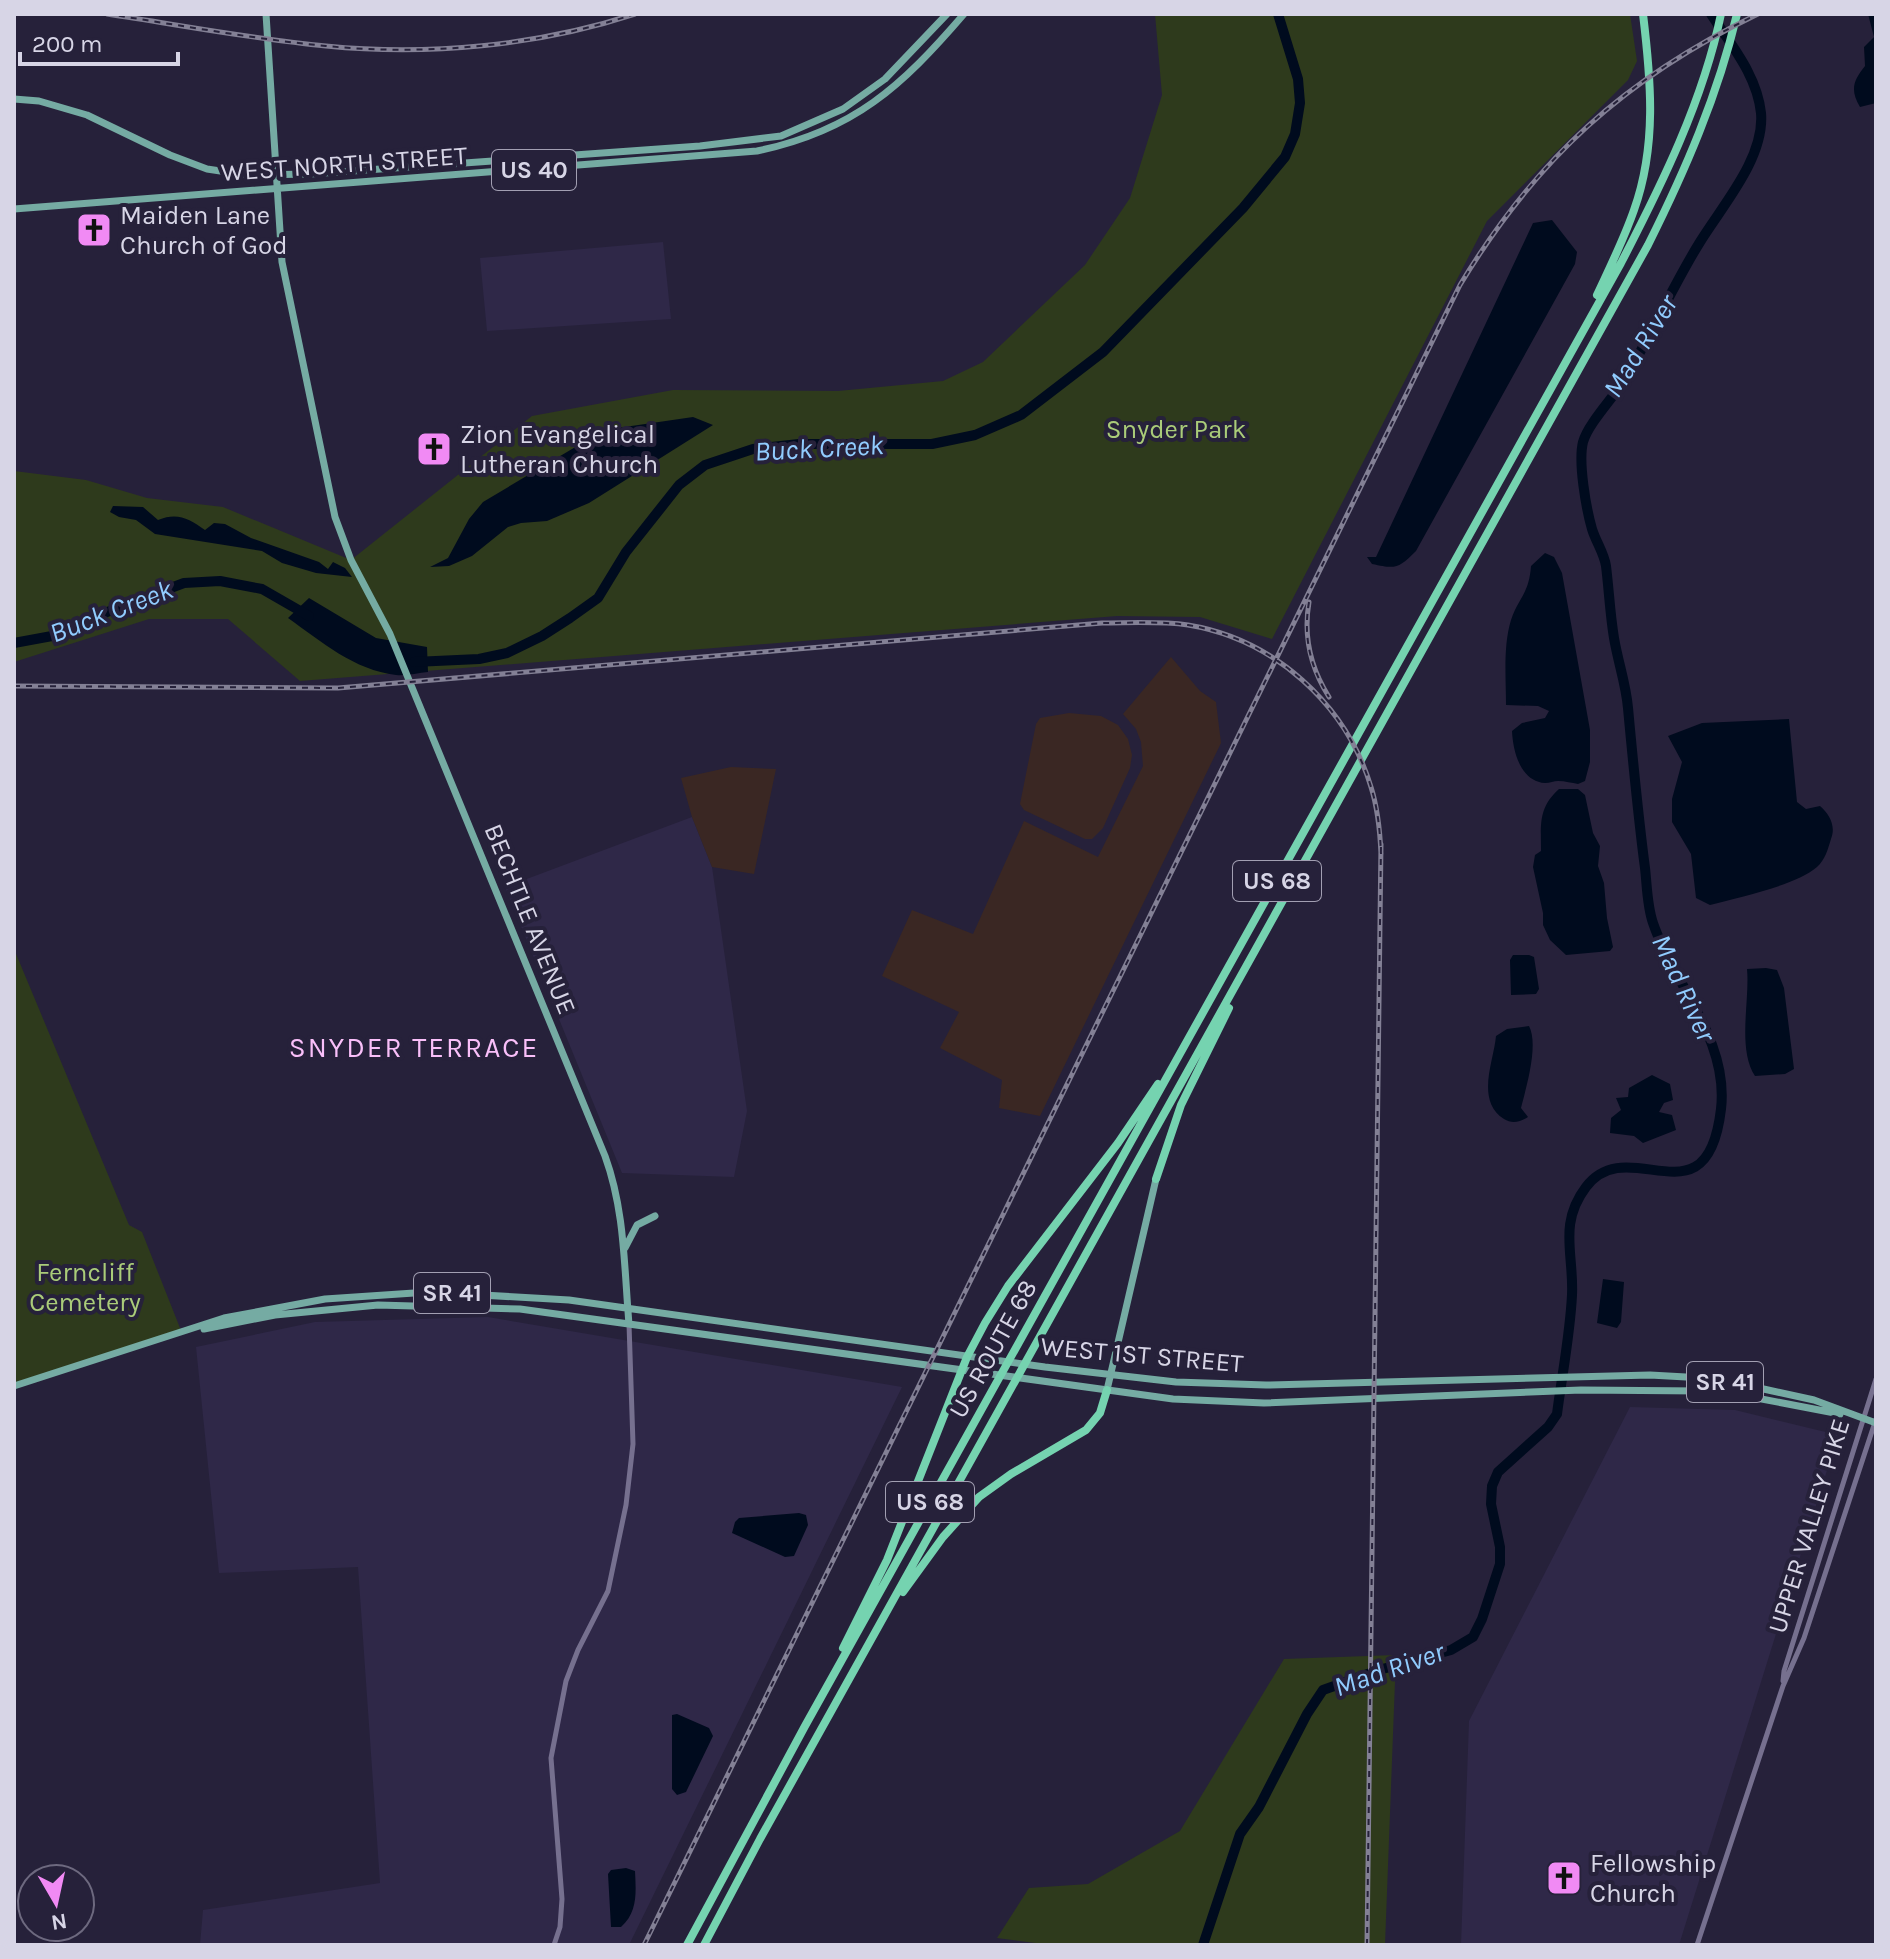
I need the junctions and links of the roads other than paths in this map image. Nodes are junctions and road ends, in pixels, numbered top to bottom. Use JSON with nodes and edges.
{"nodes":[{"id":1,"x":266,"y":14,"type":"edge"},
{"id":2,"x":947,"y":14,"type":"edge"},
{"id":3,"x":964,"y":14,"type":"edge"},
{"id":4,"x":1643,"y":14,"type":"edge"},
{"id":5,"x":1721,"y":14,"type":"edge"},
{"id":6,"x":1737,"y":14,"type":"edge"},
{"id":7,"x":14,"y":99,"type":"edge"},
{"id":8,"x":276,"y":176,"type":"junction"},
{"id":9,"x":276,"y":190,"type":"junction"},
{"id":10,"x":14,"y":209,"type":"edge"},
{"id":11,"x":1574,"y":346,"type":"junction"},
{"id":12,"x":1246,"y":966,"type":"junction"},
{"id":13,"x":1176,"y":1061,"type":"junction"},
{"id":14,"x":1156,"y":1179,"type":"joint"},
{"id":15,"x":655,"y":1216,"type":"dead end"},
{"id":16,"x":624,"y":1250,"type":"junction"},
{"id":17,"x":628,"y":1309,"type":"junction"},
{"id":18,"x":629,"y":1324,"type":"junction"},
{"id":19,"x":182,"y":1333,"type":"junction"},
{"id":20,"x":967,"y":1357,"type":"junction"},
{"id":21,"x":962,"y":1371,"type":"junction"},
{"id":22,"x":1113,"y":1374,"type":"junction"},
{"id":23,"x":1876,"y":1379,"type":"edge"},
{"id":24,"x":14,"y":1386,"type":"edge"},
{"id":25,"x":1107,"y":1390,"type":"junction"},
{"id":26,"x":1863,"y":1419,"type":"junction"},
{"id":27,"x":1876,"y":1421,"type":"edge"},
{"id":28,"x":883,"y":1618,"type":"junction"},
{"id":29,"x":1783,"y":1686,"type":"junction"},
{"id":30,"x":805,"y":1726,"type":"junction"},
{"id":31,"x":554,"y":1945,"type":"edge"},
{"id":32,"x":687,"y":1945,"type":"edge"},
{"id":33,"x":704,"y":1945,"type":"edge"},
{"id":34,"x":1697,"y":1945,"type":"edge"}],
"edges":[{"from":1,"to":8,"type":"main road","name":"BECHTLE AVENUE"},
{"from":2,"to":8,"type":"main road","name":"WEST NORTH STREET","number":"US 40"},
{"from":3,"to":9,"type":"main road","name":"WEST NORTH STREET","number":"US 40"},
{"from":4,"to":11,"type":"highway"},
{"from":5,"to":11,"type":"highway","number":"US 68"},
{"from":6,"to":12,"type":"highway","name":"US ROUTE 68","number":"US 68"},
{"from":7,"to":8,"type":"main road","number":"US 40"},
{"from":8,"to":9,"type":"main road","name":"BECHTLE AVENUE"},
{"from":9,"to":10,"type":"main road","name":"WEST NORTH STREET","number":"US 40"},
{"from":9,"to":16,"type":"main road","name":"BECHTLE AVENUE"},
{"from":11,"to":13,"type":"highway","name":"US ROUTE 68","number":"US 68"},
{"from":12,"to":14,"type":"highway"},
{"from":12,"to":28,"type":"highway","name":"US ROUTE 68","number":"US 68"},
{"from":13,"to":20,"type":"highway"},
{"from":13,"to":30,"type":"highway","name":"US ROUTE 68","number":"US 68"},
{"from":14,"to":22,"type":"main road"},
{"from":15,"to":16,"type":"main road"},
{"from":16,"to":17,"type":"main road","name":"BECHTLE AVENUE"},
{"from":17,"to":18,"type":"main road","name":"BECHTLE AVENUE"},
{"from":17,"to":19,"type":"main road","name":"WEST 1ST STREET","number":"SR 41"},
{"from":17,"to":20,"type":"main road","name":"WEST 1ST STREET","number":"SR 41"},
{"from":18,"to":19,"type":"main road","name":"WEST 1ST STREET","number":"SR 41"},
{"from":18,"to":21,"type":"main road","name":"WEST 1ST STREET","number":"SR 41"},
{"from":18,"to":31,"type":"street","name":"BECHTLE AVENUE"},
{"from":19,"to":24,"type":"main road","name":"WEST 1ST STREET","number":"SR 41"},
{"from":20,"to":21,"type":"highway"},
{"from":20,"to":22,"type":"main road","name":"WEST 1ST STREET","number":"SR 41"},
{"from":21,"to":25,"type":"main road","name":"WEST 1ST STREET","number":"SR 41"},
{"from":21,"to":30,"type":"highway"},
{"from":22,"to":25,"type":"main road"},
{"from":22,"to":26,"type":"main road","name":"WEST 1ST STREET","number":"SR 41"},
{"from":23,"to":26,"type":"street","name":"UPPER VALLEY PIKE"},
{"from":25,"to":26,"type":"main road","name":"WEST 1ST STREET","number":"SR 41"},
{"from":25,"to":28,"type":"highway"},
{"from":26,"to":27,"type":"main road","name":"WEST 1ST STREET","number":"SR 41"},
{"from":26,"to":29,"type":"street","name":"UPPER VALLEY PIKE"},
{"from":27,"to":29,"type":"street","name":"UPPER VALLEY PIKE"},
{"from":28,"to":33,"type":"highway","name":"US ROUTE 68","number":"US 68"},
{"from":29,"to":34,"type":"street","name":"UPPER VALLEY PIKE"},
{"from":30,"to":32,"type":"highway","name":"US ROUTE 68","number":"US 68"}]}
